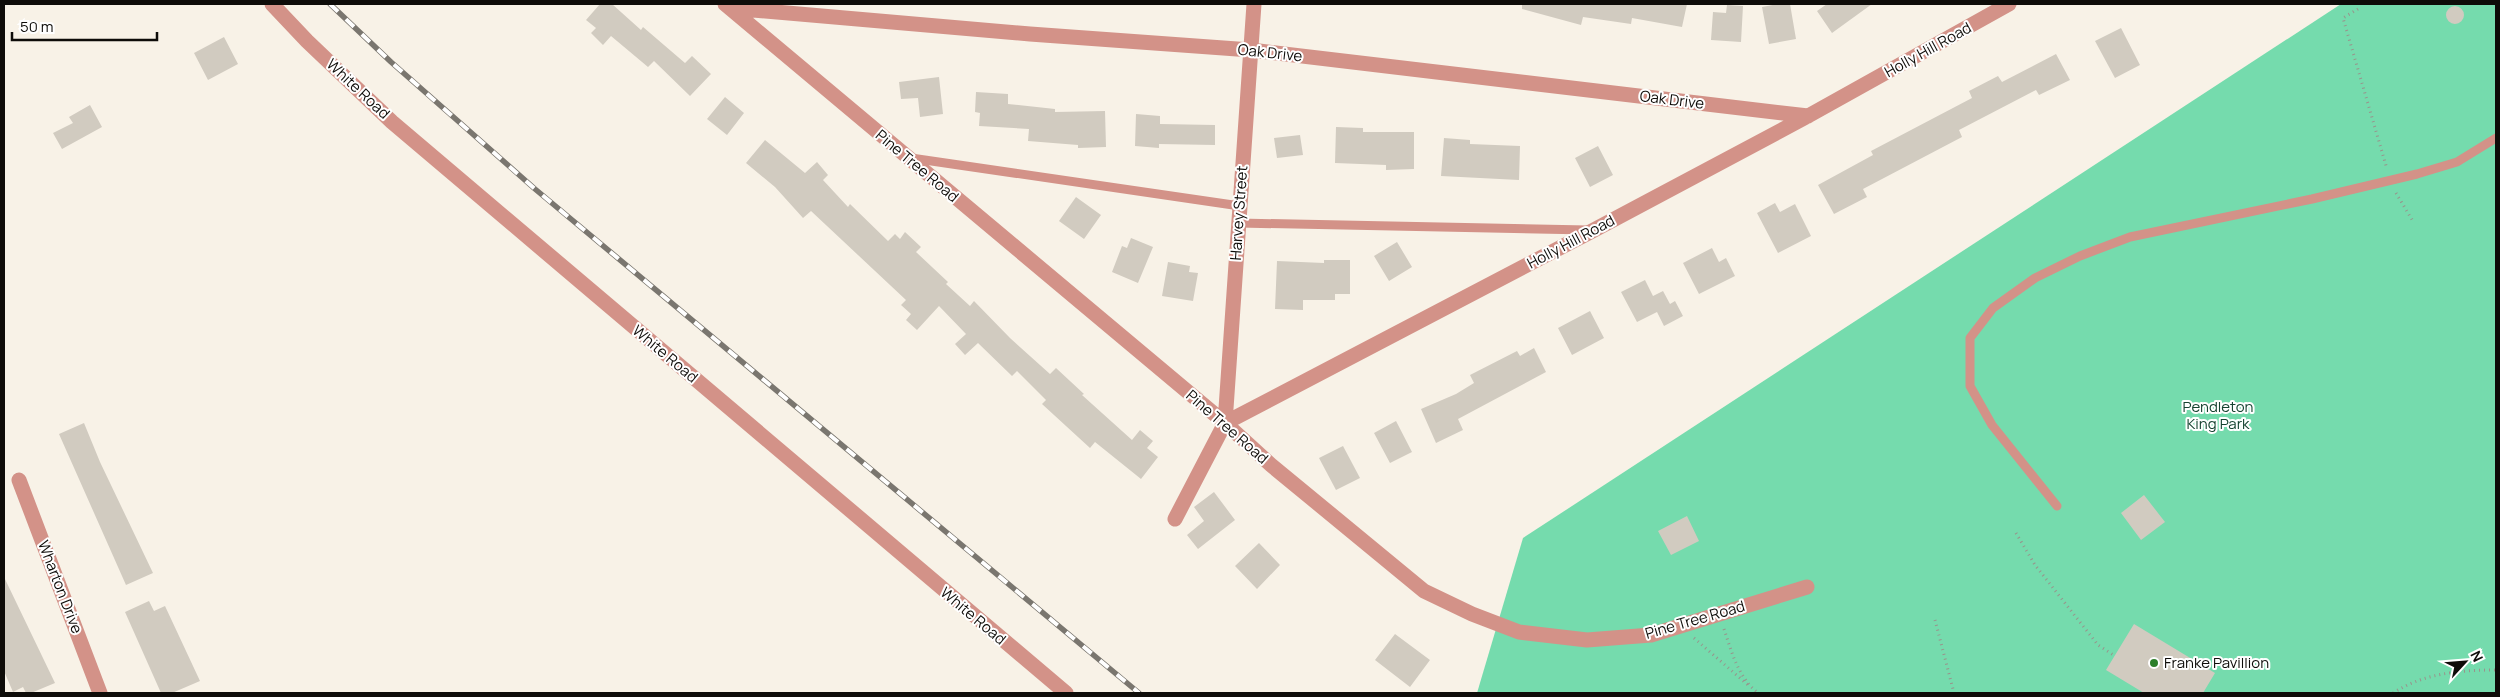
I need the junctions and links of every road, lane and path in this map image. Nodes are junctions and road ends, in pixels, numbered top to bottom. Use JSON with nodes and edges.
{"nodes":[{"id":1,"x":272,"y":4,"type":"edge"},
{"id":2,"x":1254,"y":4,"type":"edge"},
{"id":3,"x":2009,"y":4,"type":"edge"},
{"id":4,"x":728,"y":6,"type":"edge"},
{"id":5,"x":2358,"y":9,"type":"dead end"},
{"id":6,"x":1250,"y":50,"type":"junction"},
{"id":7,"x":1808,"y":116,"type":"junction"},
{"id":8,"x":2496,"y":138,"type":"edge"},
{"id":9,"x":906,"y":157,"type":"junction"},
{"id":10,"x":2390,"y":180,"type":"junction"},
{"id":11,"x":1240,"y":206,"type":"junction"},
{"id":12,"x":1239,"y":223,"type":"junction"},
{"id":13,"x":2414,"y":223,"type":"dead end"},
{"id":14,"x":1594,"y":230,"type":"junction"},
{"id":15,"x":1225,"y":423,"type":"junction"},
{"id":16,"x":19,"y":480,"type":"dead end"},
{"id":17,"x":2057,"y":506,"type":"dead end"},
{"id":18,"x":1175,"y":519,"type":"dead end"},
{"id":19,"x":2016,"y":533,"type":"dead end"},
{"id":20,"x":1807,"y":587,"type":"dead end"},
{"id":21,"x":1720,"y":615,"type":"junction"},
{"id":22,"x":1935,"y":620,"type":"dead end"},
{"id":23,"x":1680,"y":626,"type":"junction"},
{"id":24,"x":2115,"y":656,"type":"dead end"},
{"id":25,"x":2496,"y":670,"type":"edge"},
{"id":26,"x":1748,"y":685,"type":"junction"},
{"id":27,"x":100,"y":693,"type":"edge"},
{"id":28,"x":1066,"y":693,"type":"edge"},
{"id":29,"x":1758,"y":693,"type":"edge"},
{"id":30,"x":1954,"y":693,"type":"edge"},
{"id":31,"x":2394,"y":693,"type":"edge"}],
"edges":[{"from":1,"to":28,"type":"street","name":"White Road"},
{"from":2,"to":6,"type":"street","name":"Harvey Street"},
{"from":3,"to":7,"type":"street","name":"Holly Hill Road"},
{"from":4,"to":6,"type":"street","name":"Oak Drive"},
{"from":4,"to":9,"type":"street","name":"Pine Tree Road"},
{"from":5,"to":10,"type":"path"},
{"from":6,"to":7,"type":"street","name":"Oak Drive"},
{"from":6,"to":11,"type":"street","name":"Harvey Street"},
{"from":7,"to":14,"type":"street","name":"Holly Hill Road"},
{"from":8,"to":10,"type":"lane"},
{"from":9,"to":11,"type":"lane"},
{"from":9,"to":15,"type":"street","name":"Pine Tree Road"},
{"from":10,"to":13,"type":"path"},
{"from":10,"to":17,"type":"lane"},
{"from":11,"to":12,"type":"street","name":"Harvey Street"},
{"from":12,"to":14,"type":"lane"},
{"from":12,"to":15,"type":"street","name":"Harvey Street"},
{"from":14,"to":15,"type":"street","name":"Holly Hill Road"},
{"from":15,"to":18,"type":"street"},
{"from":15,"to":23,"type":"street","name":"Pine Tree Road"},
{"from":16,"to":27,"type":"street","name":"Wharton Drive"},
{"from":19,"to":24,"type":"path"},
{"from":20,"to":21,"type":"street","name":"Pine Tree Road"},
{"from":21,"to":23,"type":"street","name":"Pine Tree Road"},
{"from":21,"to":26,"type":"path"},
{"from":22,"to":30,"type":"path"},
{"from":23,"to":26,"type":"path"},
{"from":25,"to":31,"type":"path"},
{"from":26,"to":29,"type":"path"}]}
